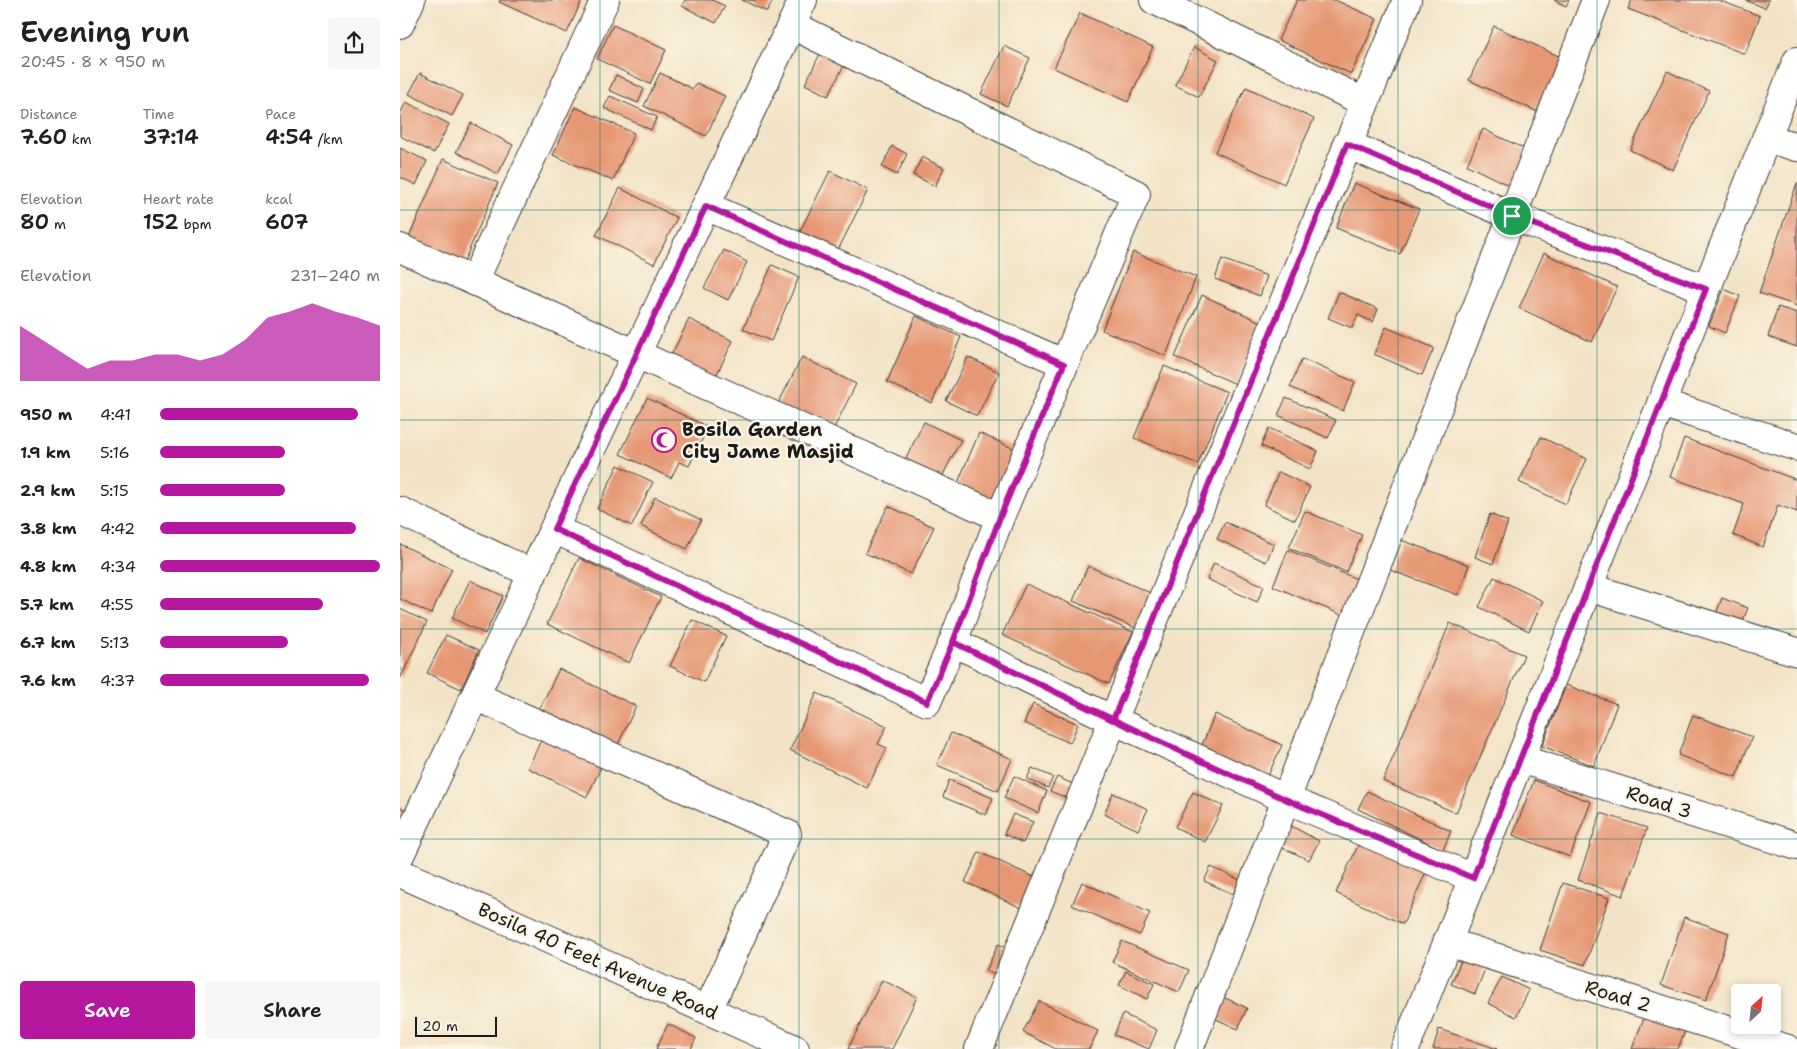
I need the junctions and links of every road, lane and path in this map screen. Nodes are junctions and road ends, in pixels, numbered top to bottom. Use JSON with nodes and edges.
{"nodes":[{"id":1,"x":411,"y":0,"type":"edge"},
{"id":2,"x":605,"y":0,"type":"edge"},
{"id":3,"x":803,"y":0,"type":"edge"},
{"id":4,"x":1154,"y":0,"type":"edge"},
{"id":5,"x":1407,"y":0,"type":"edge"},
{"id":6,"x":1596,"y":0,"type":"edge"},
{"id":7,"x":400,"y":24,"type":"edge"},
{"id":8,"x":792,"y":25,"type":"junction"},
{"id":9,"x":1797,"y":61,"type":"edge"},
{"id":10,"x":1364,"y":102,"type":"junction"},
{"id":11,"x":1766,"y":138,"type":"junction"},
{"id":12,"x":1347,"y":144,"type":"junction"},
{"id":13,"x":1797,"y":147,"type":"edge"},
{"id":14,"x":706,"y":206,"type":"junction"},
{"id":15,"x":1512,"y":216,"type":"junction"},
{"id":16,"x":400,"y":248,"type":"edge"},
{"id":17,"x":474,"y":281,"type":"junction"},
{"id":18,"x":1706,"y":289,"type":"junction"},
{"id":19,"x":637,"y":354,"type":"junction"},
{"id":20,"x":1064,"y":364,"type":"junction"},
{"id":21,"x":1661,"y":403,"type":"junction"},
{"id":22,"x":1797,"y":447,"type":"edge"},
{"id":23,"x":400,"y":511,"type":"edge"},
{"id":24,"x":1000,"y":517,"type":"junction"},
{"id":25,"x":554,"y":529,"type":"junction"},
{"id":26,"x":532,"y":574,"type":"junction"},
{"id":27,"x":1588,"y":587,"type":"junction"},
{"id":28,"x":953,"y":642,"type":"junction"},
{"id":29,"x":1797,"y":652,"type":"edge"},
{"id":30,"x":475,"y":696,"type":"junction"},
{"id":31,"x":1113,"y":720,"type":"junction"},
{"id":32,"x":1520,"y":759,"type":"junction"},
{"id":33,"x":1286,"y":799,"type":"junction"},
{"id":34,"x":1797,"y":846,"type":"edge"},
{"id":35,"x":400,"y":856,"type":"edge"},
{"id":36,"x":400,"y":873,"type":"edge"},
{"id":37,"x":1473,"y":878,"type":"junction"},
{"id":38,"x":1447,"y":942,"type":"junction"},
{"id":39,"x":708,"y":1010,"type":"junction"},
{"id":40,"x":795,"y":1049,"type":"edge"},
{"id":41,"x":979,"y":1049,"type":"edge"},
{"id":42,"x":1189,"y":1049,"type":"edge"},
{"id":43,"x":1405,"y":1049,"type":"edge"},
{"id":44,"x":1788,"y":1049,"type":"edge"}],
"edges":[{"from":1,"to":7,"type":"street"},
{"from":2,"to":17,"type":"street"},
{"from":3,"to":8,"type":"street"},
{"from":4,"to":10,"type":"street"},
{"from":5,"to":10,"type":"street"},
{"from":6,"to":15,"type":"street"},
{"from":8,"to":14,"type":"street"},
{"from":8,"to":20,"type":"street"},
{"from":9,"to":11,"type":"street"},
{"from":10,"to":12,"type":"street"},
{"from":11,"to":13,"type":"street"},
{"from":11,"to":18,"type":"street"},
{"from":12,"to":15,"type":"street"},
{"from":12,"to":31,"type":"street"},
{"from":14,"to":19,"type":"street"},
{"from":14,"to":20,"type":"street"},
{"from":15,"to":18,"type":"street"},
{"from":15,"to":33,"type":"street"},
{"from":16,"to":17,"type":"street"},
{"from":17,"to":19,"type":"street"},
{"from":18,"to":21,"type":"street"},
{"from":19,"to":24,"type":"street"},
{"from":19,"to":25,"type":"street"},
{"from":20,"to":24,"type":"street"},
{"from":21,"to":22,"type":"street"},
{"from":21,"to":27,"type":"street"},
{"from":23,"to":26,"type":"street"},
{"from":24,"to":28,"type":"street"},
{"from":25,"to":26,"type":"street"},
{"from":25,"to":28,"type":"street"},
{"from":26,"to":30,"type":"street"},
{"from":27,"to":29,"type":"street"},
{"from":27,"to":32,"type":"street"},
{"from":28,"to":31,"type":"street"},
{"from":30,"to":35,"type":"street"},
{"from":30,"to":39,"type":"street"},
{"from":31,"to":33,"type":"street"},
{"from":31,"to":41,"type":"street"},
{"from":32,"to":34,"type":"street","name":"Road 3"},
{"from":32,"to":37,"type":"street"},
{"from":33,"to":37,"type":"street"},
{"from":33,"to":42,"type":"street"},
{"from":36,"to":39,"type":"street","name":"Bosila 40 Feet Avenue Road"},
{"from":37,"to":38,"type":"street"},
{"from":38,"to":43,"type":"street"},
{"from":38,"to":44,"type":"street","name":"Road 2"},
{"from":39,"to":40,"type":"street","name":"Bosila 40 Feet Avenue Road"}]}
